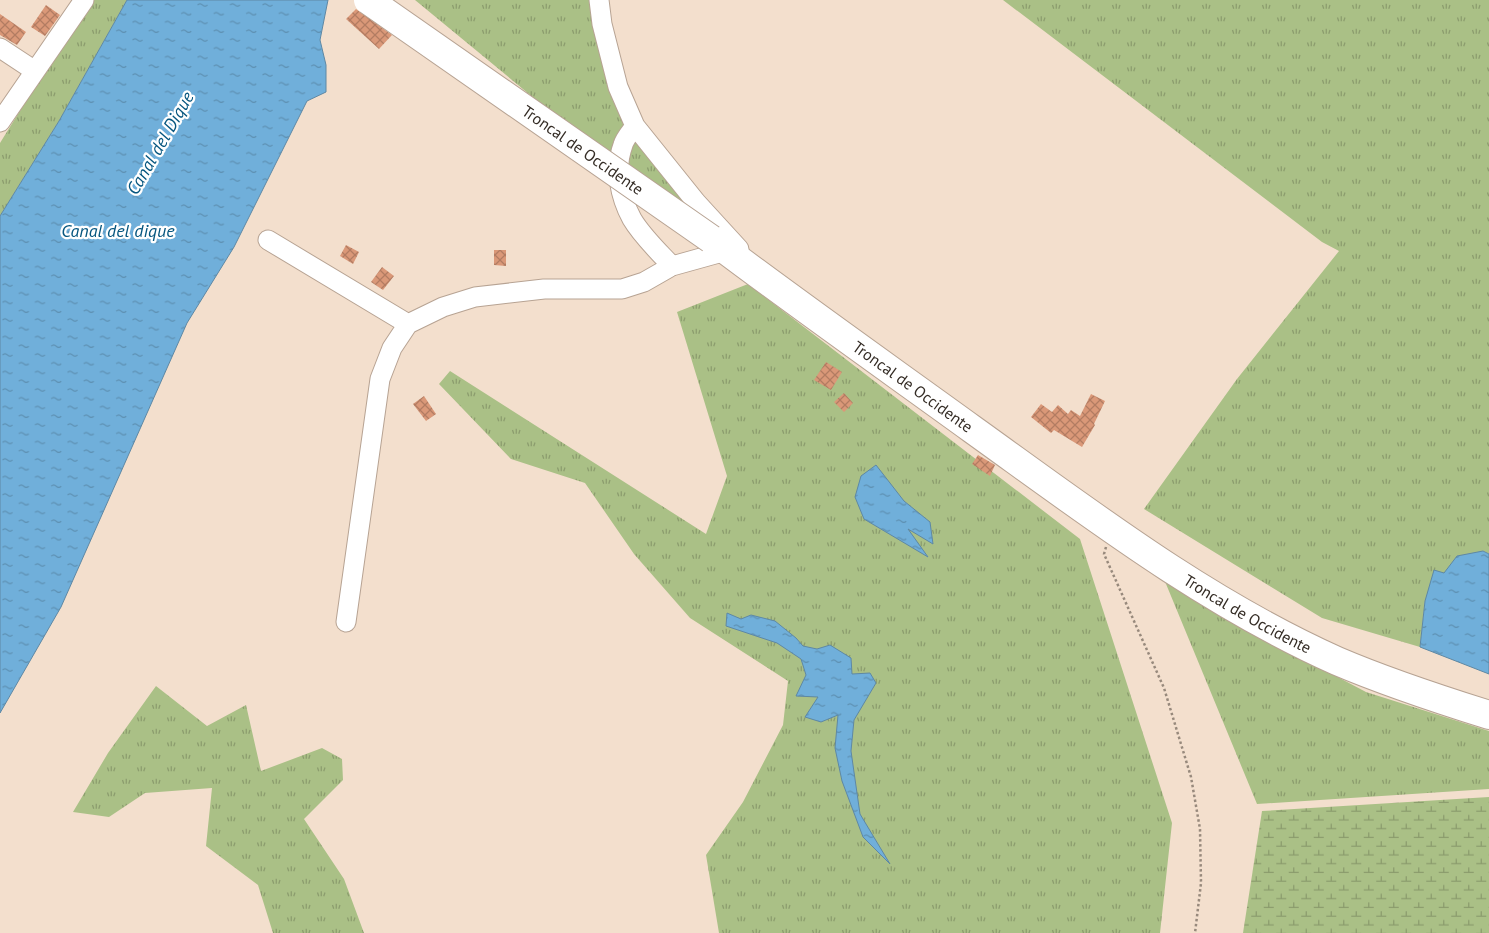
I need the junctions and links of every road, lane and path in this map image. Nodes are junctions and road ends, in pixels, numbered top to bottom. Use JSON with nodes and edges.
{"nodes":[{"id":1,"x":84,"y":0,"type":"edge"},
{"id":2,"x":368,"y":0,"type":"edge"},
{"id":3,"x":599,"y":0,"type":"edge"},
{"id":4,"x":0,"y":48,"type":"edge"},
{"id":5,"x":35,"y":71,"type":"junction"},
{"id":6,"x":5,"y":102,"type":"edge"},
{"id":7,"x":0,"y":122,"type":"edge"},
{"id":8,"x":636,"y":126,"type":"junction"},
{"id":9,"x":268,"y":240,"type":"dead end"},
{"id":10,"x":718,"y":245,"type":"junction"},
{"id":11,"x":672,"y":266,"type":"junction"},
{"id":12,"x":749,"y":269,"type":"junction"},
{"id":13,"x":408,"y":324,"type":"junction"},
{"id":14,"x":1116,"y":532,"type":"junction"},
{"id":15,"x":346,"y":622,"type":"dead end"},
{"id":16,"x":1489,"y":715,"type":"edge"},
{"id":17,"x":1195,"y":933,"type":"edge"}],
"edges":[{"from":1,"to":5,"type":"street"},
{"from":2,"to":10,"type":"highway","name":"Troncal de Occidente","bridge":true},
{"from":3,"to":8,"type":"street"},
{"from":4,"to":5,"type":"street"},
{"from":5,"to":6,"type":"street"},
{"from":6,"to":7,"type":"street"},
{"from":8,"to":11,"type":"street"},
{"from":8,"to":12,"type":"street"},
{"from":9,"to":13,"type":"street"},
{"from":10,"to":11,"type":"street"},
{"from":10,"to":12,"type":"highway","name":"Troncal de Occidente"},
{"from":11,"to":13,"type":"street"},
{"from":12,"to":14,"type":"highway","name":"Troncal de Occidente"},
{"from":13,"to":15,"type":"street"},
{"from":14,"to":16,"type":"highway","name":"Troncal de Occidente"},
{"from":14,"to":17,"type":"path"}]}
